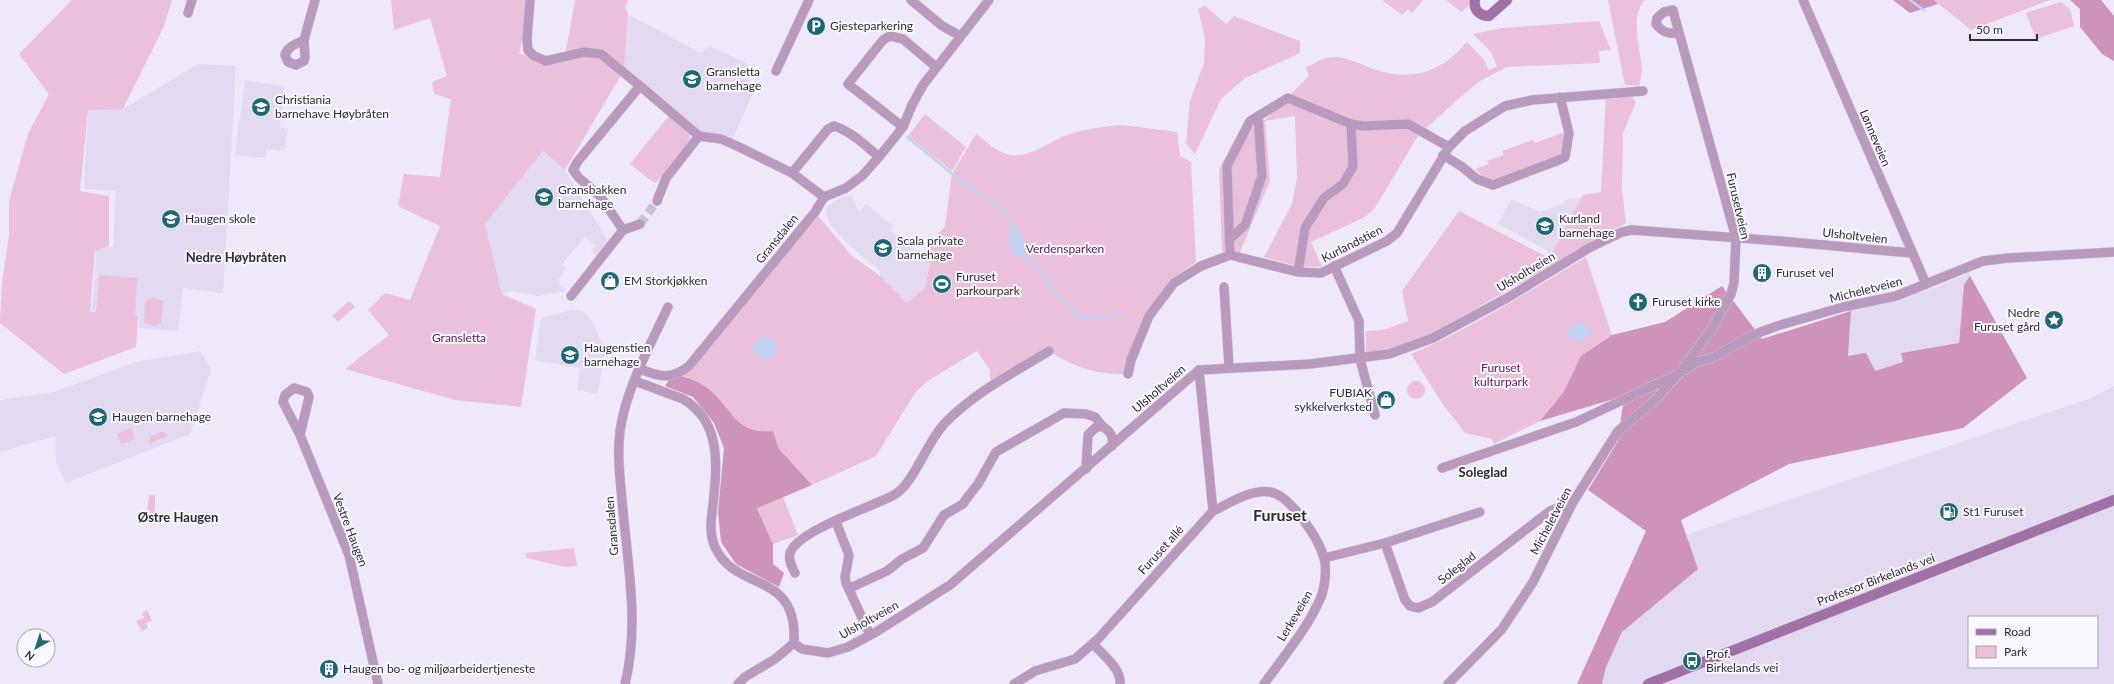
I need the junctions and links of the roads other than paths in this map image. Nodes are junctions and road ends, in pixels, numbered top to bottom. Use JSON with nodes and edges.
{"nodes":[{"id":1,"x":192,"y":0,"type":"edge"},
{"id":2,"x":315,"y":0,"type":"edge"},
{"id":3,"x":530,"y":0,"type":"edge"},
{"id":4,"x":809,"y":0,"type":"edge"},
{"id":5,"x":989,"y":0,"type":"edge"},
{"id":6,"x":1475,"y":0,"type":"edge"},
{"id":7,"x":1507,"y":0,"type":"edge"},
{"id":8,"x":1803,"y":0,"type":"edge"},
{"id":9,"x":914,"y":5,"type":"edge"},
{"id":10,"x":188,"y":13,"type":"dead end"},
{"id":11,"x":1680,"y":33,"type":"dead end"},
{"id":12,"x":960,"y":36,"type":"junction"},
{"id":13,"x":304,"y":40,"type":"dead end"},
{"id":14,"x":936,"y":67,"type":"junction"},
{"id":15,"x":776,"y":71,"type":"dead end"},
{"id":16,"x":640,"y":86,"type":"junction"},
{"id":17,"x":1643,"y":91,"type":"dead end"},
{"id":18,"x":1560,"y":97,"type":"junction"},
{"id":19,"x":1258,"y":116,"type":"junction"},
{"id":20,"x":1351,"y":124,"type":"junction"},
{"id":21,"x":903,"y":127,"type":"junction"},
{"id":22,"x":699,"y":136,"type":"junction"},
{"id":23,"x":1446,"y":151,"type":"junction"},
{"id":24,"x":879,"y":157,"type":"junction"},
{"id":25,"x":792,"y":173,"type":"junction"},
{"id":26,"x":824,"y":197,"type":"junction"},
{"id":27,"x":657,"y":201,"type":"tunnel mouth"},
{"id":28,"x":640,"y":224,"type":"tunnel mouth"},
{"id":29,"x":623,"y":230,"type":"junction"},
{"id":30,"x":1736,"y":238,"type":"junction"},
{"id":31,"x":1230,"y":239,"type":"junction"},
{"id":32,"x":2114,"y":252,"type":"edge"},
{"id":33,"x":1911,"y":253,"type":"junction"},
{"id":34,"x":1230,"y":255,"type":"junction"},
{"id":35,"x":1334,"y":266,"type":"junction"},
{"id":36,"x":1298,"y":272,"type":"junction"},
{"id":37,"x":1926,"y":284,"type":"junction"},
{"id":38,"x":1224,"y":287,"type":"dead end"},
{"id":39,"x":571,"y":296,"type":"dead end"},
{"id":40,"x":668,"y":307,"type":"dead end"},
{"id":41,"x":1049,"y":351,"type":"dead end"},
{"id":42,"x":1360,"y":359,"type":"junction"},
{"id":43,"x":1229,"y":367,"type":"junction"},
{"id":44,"x":640,"y":369,"type":"junction"},
{"id":45,"x":1199,"y":370,"type":"junction"},
{"id":46,"x":1128,"y":374,"type":"dead end"},
{"id":47,"x":1679,"y":374,"type":"junction"},
{"id":48,"x":635,"y":381,"type":"junction"},
{"id":49,"x":1375,"y":415,"type":"dead end"},
{"id":50,"x":1102,"y":426,"type":"junction"},
{"id":51,"x":300,"y":435,"type":"junction"},
{"id":52,"x":1112,"y":446,"type":"junction"},
{"id":53,"x":1442,"y":468,"type":"dead end"},
{"id":54,"x":1086,"y":469,"type":"junction"},
{"id":55,"x":2114,"y":500,"type":"edge"},
{"id":56,"x":1573,"y":502,"type":"junction"},
{"id":57,"x":1213,"y":511,"type":"junction"},
{"id":58,"x":1480,"y":512,"type":"dead end"},
{"id":59,"x":836,"y":522,"type":"junction"},
{"id":60,"x":1385,"y":543,"type":"junction"},
{"id":61,"x":1324,"y":558,"type":"junction"},
{"id":62,"x":795,"y":573,"type":"dead end"},
{"id":63,"x":850,"y":588,"type":"junction"},
{"id":64,"x":870,"y":635,"type":"junction"},
{"id":65,"x":794,"y":643,"type":"junction"},
{"id":66,"x":1093,"y":644,"type":"junction"},
{"id":67,"x":378,"y":684,"type":"edge"},
{"id":68,"x":625,"y":684,"type":"edge"},
{"id":69,"x":738,"y":684,"type":"edge"},
{"id":70,"x":1014,"y":684,"type":"edge"},
{"id":71,"x":1120,"y":684,"type":"edge"},
{"id":72,"x":1264,"y":684,"type":"edge"},
{"id":73,"x":1448,"y":684,"type":"edge"},
{"id":74,"x":1648,"y":684,"type":"edge"}],
"edges":[{"from":1,"to":10,"type":"street"},
{"from":2,"to":13,"type":"street"},
{"from":3,"to":16,"type":"street"},
{"from":4,"to":15,"type":"street"},
{"from":5,"to":12,"type":"street"},
{"from":6,"to":7,"type":"main road"},
{"from":8,"to":33,"type":"street","name":"Lønneveien"},
{"from":9,"to":12,"type":"street"},
{"from":11,"to":30,"type":"street","name":"Furusetveien"},
{"from":12,"to":14,"type":"street"},
{"from":14,"to":21,"type":"street"},
{"from":14,"to":21,"type":"street"},
{"from":16,"to":22,"type":"street"},
{"from":16,"to":29,"type":"street"},
{"from":17,"to":18,"type":"street","name":"Kurlandstien"},
{"from":18,"to":23,"type":"street","name":"Kurlandstien"},
{"from":18,"to":23,"type":"street"},
{"from":19,"to":20,"type":"street"},
{"from":19,"to":31,"type":"street"},
{"from":19,"to":31,"type":"street"},
{"from":20,"to":23,"type":"street"},
{"from":20,"to":36,"type":"street","name":"Kurlandstien"},
{"from":21,"to":24,"type":"street"},
{"from":22,"to":25,"type":"street"},
{"from":22,"to":27,"type":"street"},
{"from":23,"to":35,"type":"street","name":"Kurlandstien"},
{"from":24,"to":25,"type":"street"},
{"from":24,"to":26,"type":"street"},
{"from":25,"to":26,"type":"street"},
{"from":26,"to":44,"type":"street","name":"Gransdalen"},
{"from":28,"to":29,"type":"street"},
{"from":29,"to":39,"type":"street"},
{"from":30,"to":33,"type":"street","name":"Ulsholtveien"},
{"from":30,"to":42,"type":"street","name":"Ulsholtveien"},
{"from":30,"to":47,"type":"street","name":"Furusetveien"},
{"from":31,"to":34,"type":"street"},
{"from":32,"to":37,"type":"street","name":"Micheletveien"},
{"from":33,"to":37,"type":"street","name":"Lønneveien"},
{"from":34,"to":36,"type":"street","name":"Kurlandstien"},
{"from":34,"to":46,"type":"street"},
{"from":35,"to":36,"type":"street","name":"Kurlandstien"},
{"from":35,"to":42,"type":"street"},
{"from":37,"to":47,"type":"street","name":"Micheletveien"},
{"from":38,"to":43,"type":"street"},
{"from":40,"to":44,"type":"street","name":"Gransdalen"},
{"from":41,"to":59,"type":"street"},
{"from":42,"to":43,"type":"street","name":"Ulsholtveien"},
{"from":42,"to":49,"type":"street"},
{"from":43,"to":45,"type":"street","name":"Ulsholtveien"},
{"from":44,"to":48,"type":"street","name":"Gransdalen"},
{"from":45,"to":52,"type":"street","name":"Ulsholtveien"},
{"from":45,"to":57,"type":"street"},
{"from":47,"to":53,"type":"street","name":"Micheletveien"},
{"from":47,"to":56,"type":"street","name":"Micheletveien"},
{"from":48,"to":65,"type":"street"},
{"from":48,"to":68,"type":"street","name":"Gransdalen"},
{"from":50,"to":52,"type":"street"},
{"from":50,"to":54,"type":"street"},
{"from":50,"to":63,"type":"street"},
{"from":51,"to":51,"type":"street","name":"Vestre Haugen"},
{"from":51,"to":67,"type":"street","name":"Vestre Haugen"},
{"from":52,"to":54,"type":"street","name":"Ulsholtveien"},
{"from":54,"to":64,"type":"street","name":"Ulsholtveien"},
{"from":55,"to":74,"type":"main road","name":"Professor Birkelands vei"},
{"from":56,"to":60,"type":"street","name":"Soleglad"},
{"from":56,"to":73,"type":"street","name":"Micheletveien"},
{"from":57,"to":61,"type":"street","name":"Lerkeveien"},
{"from":57,"to":66,"type":"street","name":"Furuset allé"},
{"from":58,"to":60,"type":"street"},
{"from":59,"to":62,"type":"street"},
{"from":59,"to":63,"type":"street"},
{"from":60,"to":61,"type":"street"},
{"from":61,"to":72,"type":"street","name":"Lerkeveien"},
{"from":63,"to":64,"type":"street"},
{"from":64,"to":65,"type":"street","name":"Ulsholtveien"},
{"from":65,"to":69,"type":"street"},
{"from":66,"to":70,"type":"street","name":"Furuset allé"},
{"from":66,"to":71,"type":"street"}]}
